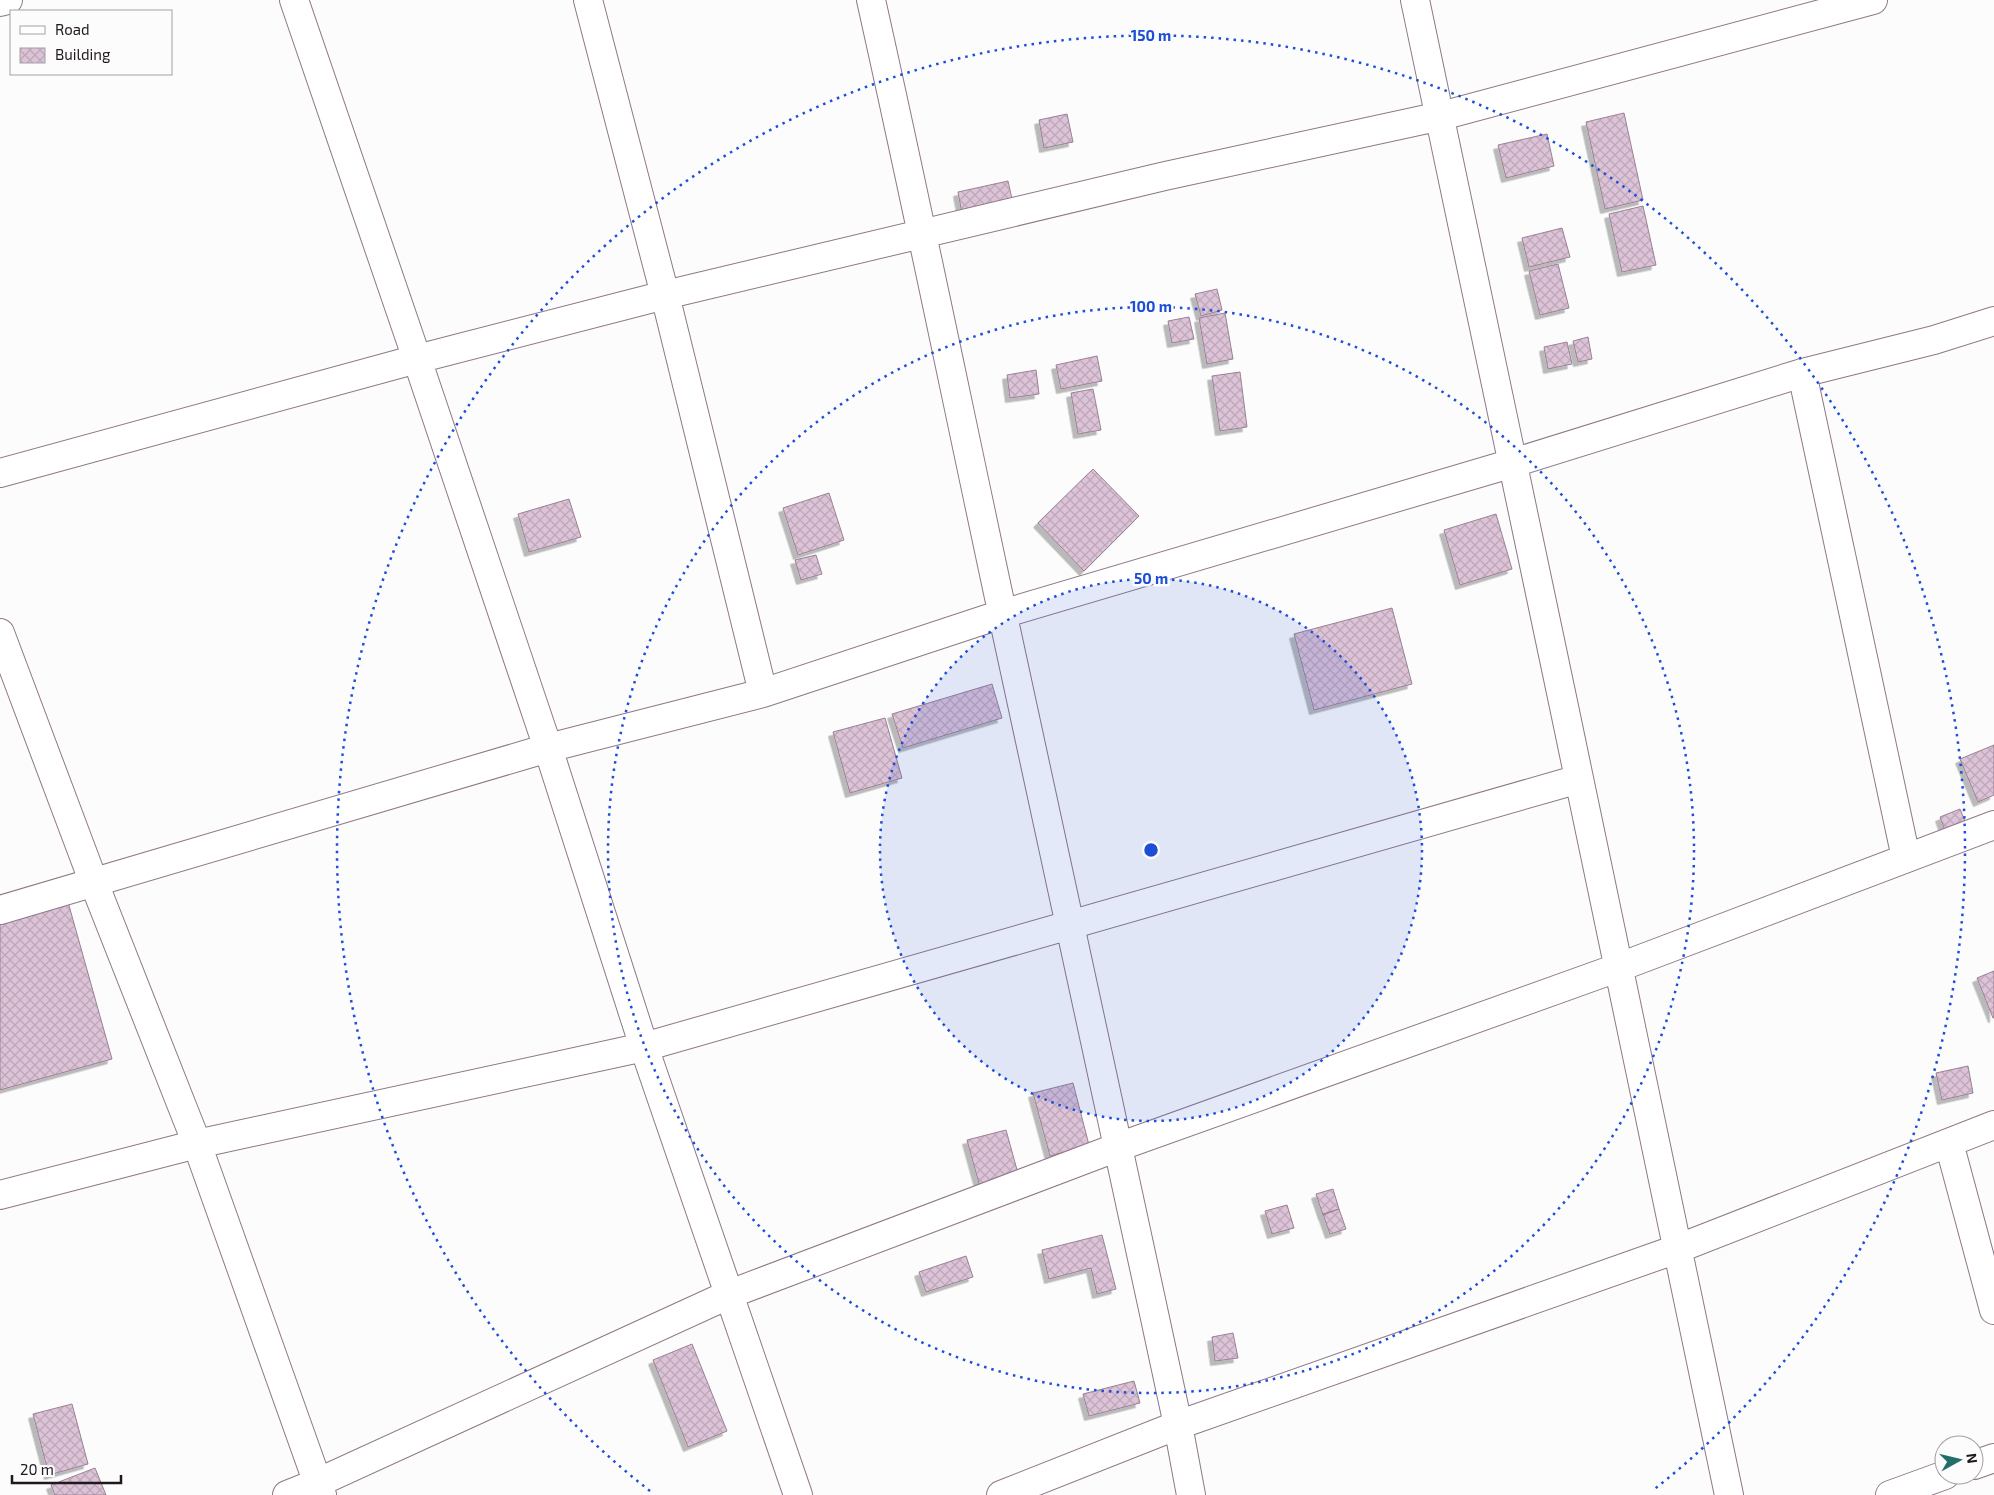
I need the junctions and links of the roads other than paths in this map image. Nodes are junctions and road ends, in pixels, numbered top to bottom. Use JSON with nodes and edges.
{"nodes":[{"id":1,"x":8,"y":0,"type":"edge"},
{"id":2,"x":294,"y":0,"type":"edge"},
{"id":3,"x":588,"y":0,"type":"edge"},
{"id":4,"x":871,"y":0,"type":"edge"},
{"id":5,"x":1415,"y":0,"type":"edge"},
{"id":6,"x":1874,"y":0,"type":"edge"},
{"id":7,"x":0,"y":2,"type":"edge"},
{"id":8,"x":1441,"y":116,"type":"junction"},
{"id":9,"x":923,"y":233,"type":"junction"},
{"id":10,"x":665,"y":295,"type":"junction"},
{"id":11,"x":1994,"y":321,"type":"edge"},
{"id":12,"x":417,"y":359,"type":"junction"},
{"id":13,"x":1802,"y":372,"type":"junction"},
{"id":14,"x":1513,"y":463,"type":"junction"},
{"id":15,"x":0,"y":473,"type":"edge"},
{"id":16,"x":1002,"y":614,"type":"junction"},
{"id":17,"x":0,"y":633,"type":"edge"},
{"id":18,"x":763,"y":693,"type":"junction"},
{"id":19,"x":548,"y":748,"type":"junction"},
{"id":20,"x":1579,"y":779,"type":"junction"},
{"id":21,"x":1994,"y":825,"type":"edge"},
{"id":22,"x":1906,"y":858,"type":"junction"},
{"id":23,"x":94,"y":883,"type":"junction"},
{"id":24,"x":0,"y":910,"type":"edge"},
{"id":25,"x":1071,"y":925,"type":"junction"},
{"id":26,"x":1617,"y":968,"type":"junction"},
{"id":27,"x":644,"y":1047,"type":"junction"},
{"id":28,"x":1994,"y":1126,"type":"edge"},
{"id":29,"x":1949,"y":1143,"type":"junction"},
{"id":30,"x":197,"y":1144,"type":"junction"},
{"id":31,"x":1118,"y":1147,"type":"junction"},
{"id":32,"x":0,"y":1195,"type":"edge"},
{"id":33,"x":1677,"y":1249,"type":"junction"},
{"id":34,"x":730,"y":1294,"type":"junction"},
{"id":35,"x":1994,"y":1310,"type":"edge"},
{"id":36,"x":1178,"y":1425,"type":"junction"},
{"id":37,"x":1934,"y":1479,"type":"edge"},
{"id":38,"x":319,"y":1489,"type":"edge"},
{"id":39,"x":286,"y":1495,"type":"edge"},
{"id":40,"x":798,"y":1495,"type":"edge"},
{"id":41,"x":1001,"y":1495,"type":"edge"},
{"id":42,"x":1191,"y":1495,"type":"edge"},
{"id":43,"x":1729,"y":1495,"type":"edge"},
{"id":44,"x":1890,"y":1495,"type":"edge"}],
"edges":[{"from":1,"to":7,"type":"street"},
{"from":2,"to":12,"type":"street"},
{"from":3,"to":10,"type":"street"},
{"from":4,"to":9,"type":"street"},
{"from":5,"to":8,"type":"street"},
{"from":6,"to":8,"type":"street"},
{"from":8,"to":9,"type":"street"},
{"from":8,"to":14,"type":"street"},
{"from":9,"to":10,"type":"street"},
{"from":9,"to":16,"type":"street"},
{"from":10,"to":12,"type":"street"},
{"from":10,"to":18,"type":"street"},
{"from":11,"to":13,"type":"street"},
{"from":12,"to":15,"type":"street"},
{"from":12,"to":19,"type":"street"},
{"from":13,"to":14,"type":"street"},
{"from":13,"to":22,"type":"street"},
{"from":14,"to":16,"type":"street"},
{"from":14,"to":20,"type":"street"},
{"from":16,"to":18,"type":"street"},
{"from":16,"to":25,"type":"street"},
{"from":17,"to":23,"type":"street"},
{"from":18,"to":19,"type":"street"},
{"from":19,"to":23,"type":"street"},
{"from":19,"to":27,"type":"street"},
{"from":20,"to":25,"type":"street"},
{"from":20,"to":26,"type":"street"},
{"from":21,"to":22,"type":"street"},
{"from":22,"to":26,"type":"street"},
{"from":23,"to":24,"type":"street"},
{"from":23,"to":30,"type":"street"},
{"from":25,"to":27,"type":"street"},
{"from":25,"to":31,"type":"street"},
{"from":26,"to":31,"type":"street"},
{"from":26,"to":33,"type":"street"},
{"from":27,"to":30,"type":"street"},
{"from":27,"to":34,"type":"street"},
{"from":28,"to":29,"type":"street"},
{"from":29,"to":33,"type":"street"},
{"from":29,"to":35,"type":"street"},
{"from":30,"to":32,"type":"street"},
{"from":30,"to":38,"type":"street"},
{"from":31,"to":34,"type":"street"},
{"from":31,"to":36,"type":"street"},
{"from":33,"to":36,"type":"street"},
{"from":33,"to":43,"type":"street"},
{"from":34,"to":38,"type":"street"},
{"from":34,"to":40,"type":"street"},
{"from":36,"to":41,"type":"street"},
{"from":36,"to":42,"type":"street"},
{"from":37,"to":44,"type":"street"},
{"from":38,"to":39,"type":"street"}]}
